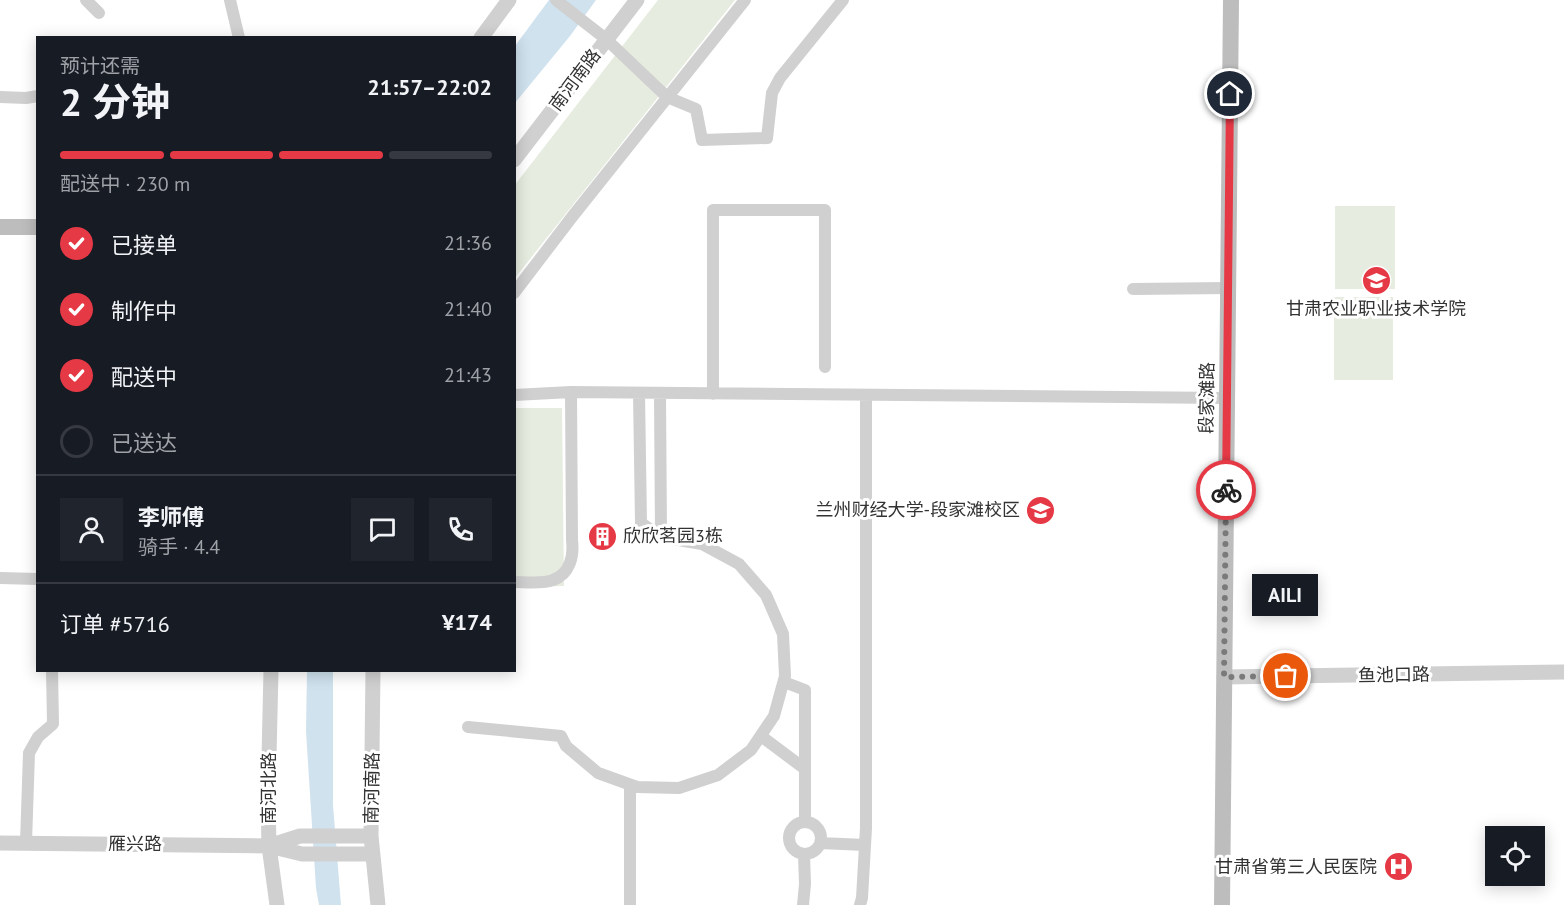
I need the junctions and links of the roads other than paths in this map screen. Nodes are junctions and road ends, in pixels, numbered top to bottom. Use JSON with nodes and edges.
{"nodes":[{"id":1,"x":86,"y":0,"type":"edge"},
{"id":2,"x":230,"y":0,"type":"edge"},
{"id":3,"x":509,"y":0,"type":"edge"},
{"id":4,"x":556,"y":0,"type":"edge"},
{"id":5,"x":637,"y":0,"type":"edge"},
{"id":6,"x":745,"y":0,"type":"edge"},
{"id":7,"x":843,"y":0,"type":"edge"},
{"id":8,"x":1231,"y":0,"type":"edge"},
{"id":9,"x":99,"y":12,"type":"dead end"},
{"id":10,"x":239,"y":36,"type":"edge"},
{"id":11,"x":482,"y":36,"type":"edge"},
{"id":12,"x":606,"y":39,"type":"junction"},
{"id":13,"x":36,"y":96,"type":"edge"},
{"id":14,"x":0,"y":97,"type":"edge"},
{"id":15,"x":667,"y":97,"type":"junction"},
{"id":16,"x":516,"y":157,"type":"edge"},
{"id":17,"x":0,"y":227,"type":"edge"},
{"id":18,"x":36,"y":227,"type":"edge"},
{"id":19,"x":1228,"y":288,"type":"junction"},
{"id":20,"x":1133,"y":289,"type":"dead end"},
{"id":21,"x":516,"y":290,"type":"edge"},
{"id":22,"x":825,"y":367,"type":"dead end"},
{"id":23,"x":571,"y":392,"type":"junction"},
{"id":24,"x":639,"y":393,"type":"junction"},
{"id":25,"x":660,"y":394,"type":"junction"},
{"id":26,"x":714,"y":394,"type":"junction"},
{"id":27,"x":516,"y":395,"type":"edge"},
{"id":28,"x":866,"y":396,"type":"junction"},
{"id":29,"x":1227,"y":398,"type":"junction"},
{"id":30,"x":661,"y":537,"type":"junction"},
{"id":31,"x":0,"y":578,"type":"edge"},
{"id":32,"x":36,"y":579,"type":"edge"},
{"id":33,"x":516,"y":582,"type":"edge"},
{"id":34,"x":52,"y":672,"type":"edge"},
{"id":35,"x":271,"y":672,"type":"edge"},
{"id":36,"x":373,"y":672,"type":"edge"},
{"id":37,"x":1564,"y":672,"type":"edge"},
{"id":38,"x":1224,"y":677,"type":"junction"},
{"id":39,"x":784,"y":682,"type":"junction"},
{"id":40,"x":468,"y":727,"type":"dead end"},
{"id":41,"x":761,"y":736,"type":"junction"},
{"id":42,"x":805,"y":769,"type":"junction"},
{"id":43,"x":630,"y":785,"type":"junction"},
{"id":44,"x":805,"y":822,"type":"junction"},
{"id":45,"x":371,"y":836,"type":"junction"},
{"id":46,"x":0,"y":843,"type":"edge"},
{"id":47,"x":26,"y":843,"type":"junction"},
{"id":48,"x":820,"y":843,"type":"junction"},
{"id":49,"x":866,"y":845,"type":"junction"},
{"id":50,"x":269,"y":846,"type":"junction"},
{"id":51,"x":372,"y":854,"type":"junction"},
{"id":52,"x":804,"y":854,"type":"junction"},
{"id":53,"x":277,"y":905,"type":"edge"},
{"id":54,"x":378,"y":905,"type":"edge"},
{"id":55,"x":630,"y":905,"type":"edge"},
{"id":56,"x":803,"y":905,"type":"edge"},
{"id":57,"x":860,"y":905,"type":"edge"},
{"id":58,"x":1222,"y":905,"type":"edge"}],
"edges":[{"from":1,"to":9,"type":"street"},
{"from":2,"to":10,"type":"street"},
{"from":3,"to":11,"type":"street"},
{"from":4,"to":12,"type":"street"},
{"from":5,"to":12,"type":"street","name":"南河南路"},
{"from":6,"to":15,"type":"street"},
{"from":7,"to":15,"type":"street"},
{"from":8,"to":19,"type":"main road","name":"段家滩路"},
{"from":12,"to":15,"type":"street"},
{"from":12,"to":16,"type":"street","name":"南河南路"},
{"from":13,"to":14,"type":"street"},
{"from":15,"to":21,"type":"street"},
{"from":17,"to":18,"type":"main road"},
{"from":19,"to":20,"type":"street"},
{"from":19,"to":29,"type":"main road","name":"段家滩路"},
{"from":22,"to":26,"type":"street"},
{"from":23,"to":24,"type":"street"},
{"from":23,"to":27,"type":"street"},
{"from":23,"to":33,"type":"street"},
{"from":24,"to":25,"type":"street"},
{"from":24,"to":30,"type":"street"},
{"from":25,"to":26,"type":"street"},
{"from":25,"to":30,"type":"street"},
{"from":26,"to":28,"type":"street"},
{"from":28,"to":29,"type":"street"},
{"from":28,"to":49,"type":"street"},
{"from":29,"to":38,"type":"main road","name":"段家滩路"},
{"from":30,"to":39,"type":"street"},
{"from":31,"to":32,"type":"street"},
{"from":34,"to":47,"type":"street"},
{"from":35,"to":50,"type":"street","name":"南河北路"},
{"from":36,"to":45,"type":"street","name":"南河南路"},
{"from":37,"to":38,"type":"street","name":"鱼池口路"},
{"from":38,"to":58,"type":"main road","name":"段家滩路"},
{"from":39,"to":41,"type":"street"},
{"from":39,"to":42,"type":"street"},
{"from":40,"to":43,"type":"street"},
{"from":41,"to":42,"type":"street"},
{"from":41,"to":43,"type":"street"},
{"from":42,"to":44,"type":"street"},
{"from":43,"to":55,"type":"street"},
{"from":44,"to":48,"type":"street"},
{"from":44,"to":52,"type":"street"},
{"from":45,"to":50,"type":"street"},
{"from":45,"to":51,"type":"street","name":"南河南路"},
{"from":46,"to":47,"type":"street","name":"雁兴路"},
{"from":47,"to":50,"type":"street","name":"雁兴路"},
{"from":48,"to":49,"type":"street"},
{"from":48,"to":52,"type":"street"},
{"from":49,"to":57,"type":"street"},
{"from":50,"to":51,"type":"street"},
{"from":50,"to":53,"type":"street","name":"南河北路"},
{"from":51,"to":54,"type":"street","name":"南河南路"},
{"from":52,"to":56,"type":"street"}]}
